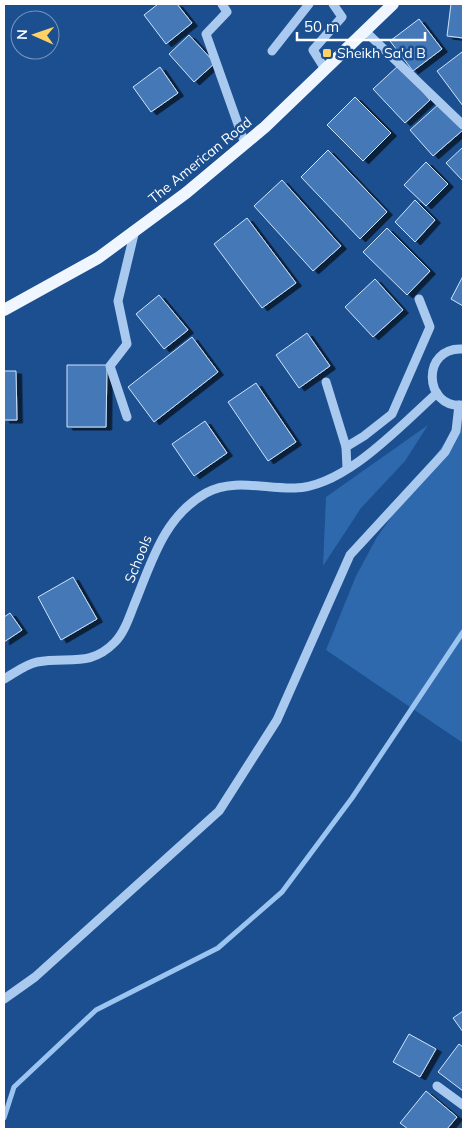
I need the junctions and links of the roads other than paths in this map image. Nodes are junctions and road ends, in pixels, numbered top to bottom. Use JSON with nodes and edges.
{"nodes":[{"id":1,"x":222,"y":4,"type":"edge"},
{"id":2,"x":309,"y":4,"type":"edge"},
{"id":3,"x":333,"y":4,"type":"edge"},
{"id":4,"x":393,"y":4,"type":"edge"},
{"id":5,"x":365,"y":31,"type":"junction"},
{"id":6,"x":272,"y":51,"type":"dead end"},
{"id":7,"x":325,"y":69,"type":"junction"},
{"id":8,"x":463,"y":125,"type":"edge"},
{"id":9,"x":245,"y":144,"type":"junction"},
{"id":10,"x":136,"y":230,"type":"junction"},
{"id":11,"x":419,"y":299,"type":"dead end"},
{"id":12,"x":4,"y":310,"type":"edge"},
{"id":13,"x":463,"y":349,"type":"edge"},
{"id":14,"x":326,"y":382,"type":"dead end"},
{"id":15,"x":437,"y":393,"type":"junction"},
{"id":16,"x":461,"y":405,"type":"edge"},
{"id":17,"x":127,"y":417,"type":"dead end"},
{"id":18,"x":346,"y":447,"type":"junction"},
{"id":19,"x":347,"y":468,"type":"junction"},
{"id":20,"x":4,"y":679,"type":"edge"},
{"id":21,"x":4,"y":999,"type":"edge"},
{"id":22,"x":437,"y":1086,"type":"dead end"},
{"id":23,"x":463,"y":1105,"type":"edge"}],
"edges":[{"from":1,"to":9,"type":"street"},
{"from":2,"to":6,"type":"street"},
{"from":3,"to":7,"type":"street"},
{"from":4,"to":5,"type":"main road","name":"The American Road"},
{"from":5,"to":7,"type":"main road","name":"The American Road"},
{"from":5,"to":8,"type":"street"},
{"from":7,"to":9,"type":"main road","name":"The American Road"},
{"from":9,"to":10,"type":"main road","name":"The American Road"},
{"from":10,"to":12,"type":"main road","name":"The American Road"},
{"from":10,"to":17,"type":"street"},
{"from":11,"to":18,"type":"street"},
{"from":13,"to":15,"type":"street"},
{"from":14,"to":18,"type":"street"},
{"from":15,"to":16,"type":"street"},
{"from":15,"to":19,"type":"street","name":"Schools"},
{"from":16,"to":21,"type":"street"},
{"from":18,"to":19,"type":"street"},
{"from":19,"to":20,"type":"street","name":"Schools"},
{"from":22,"to":23,"type":"street"}]}
